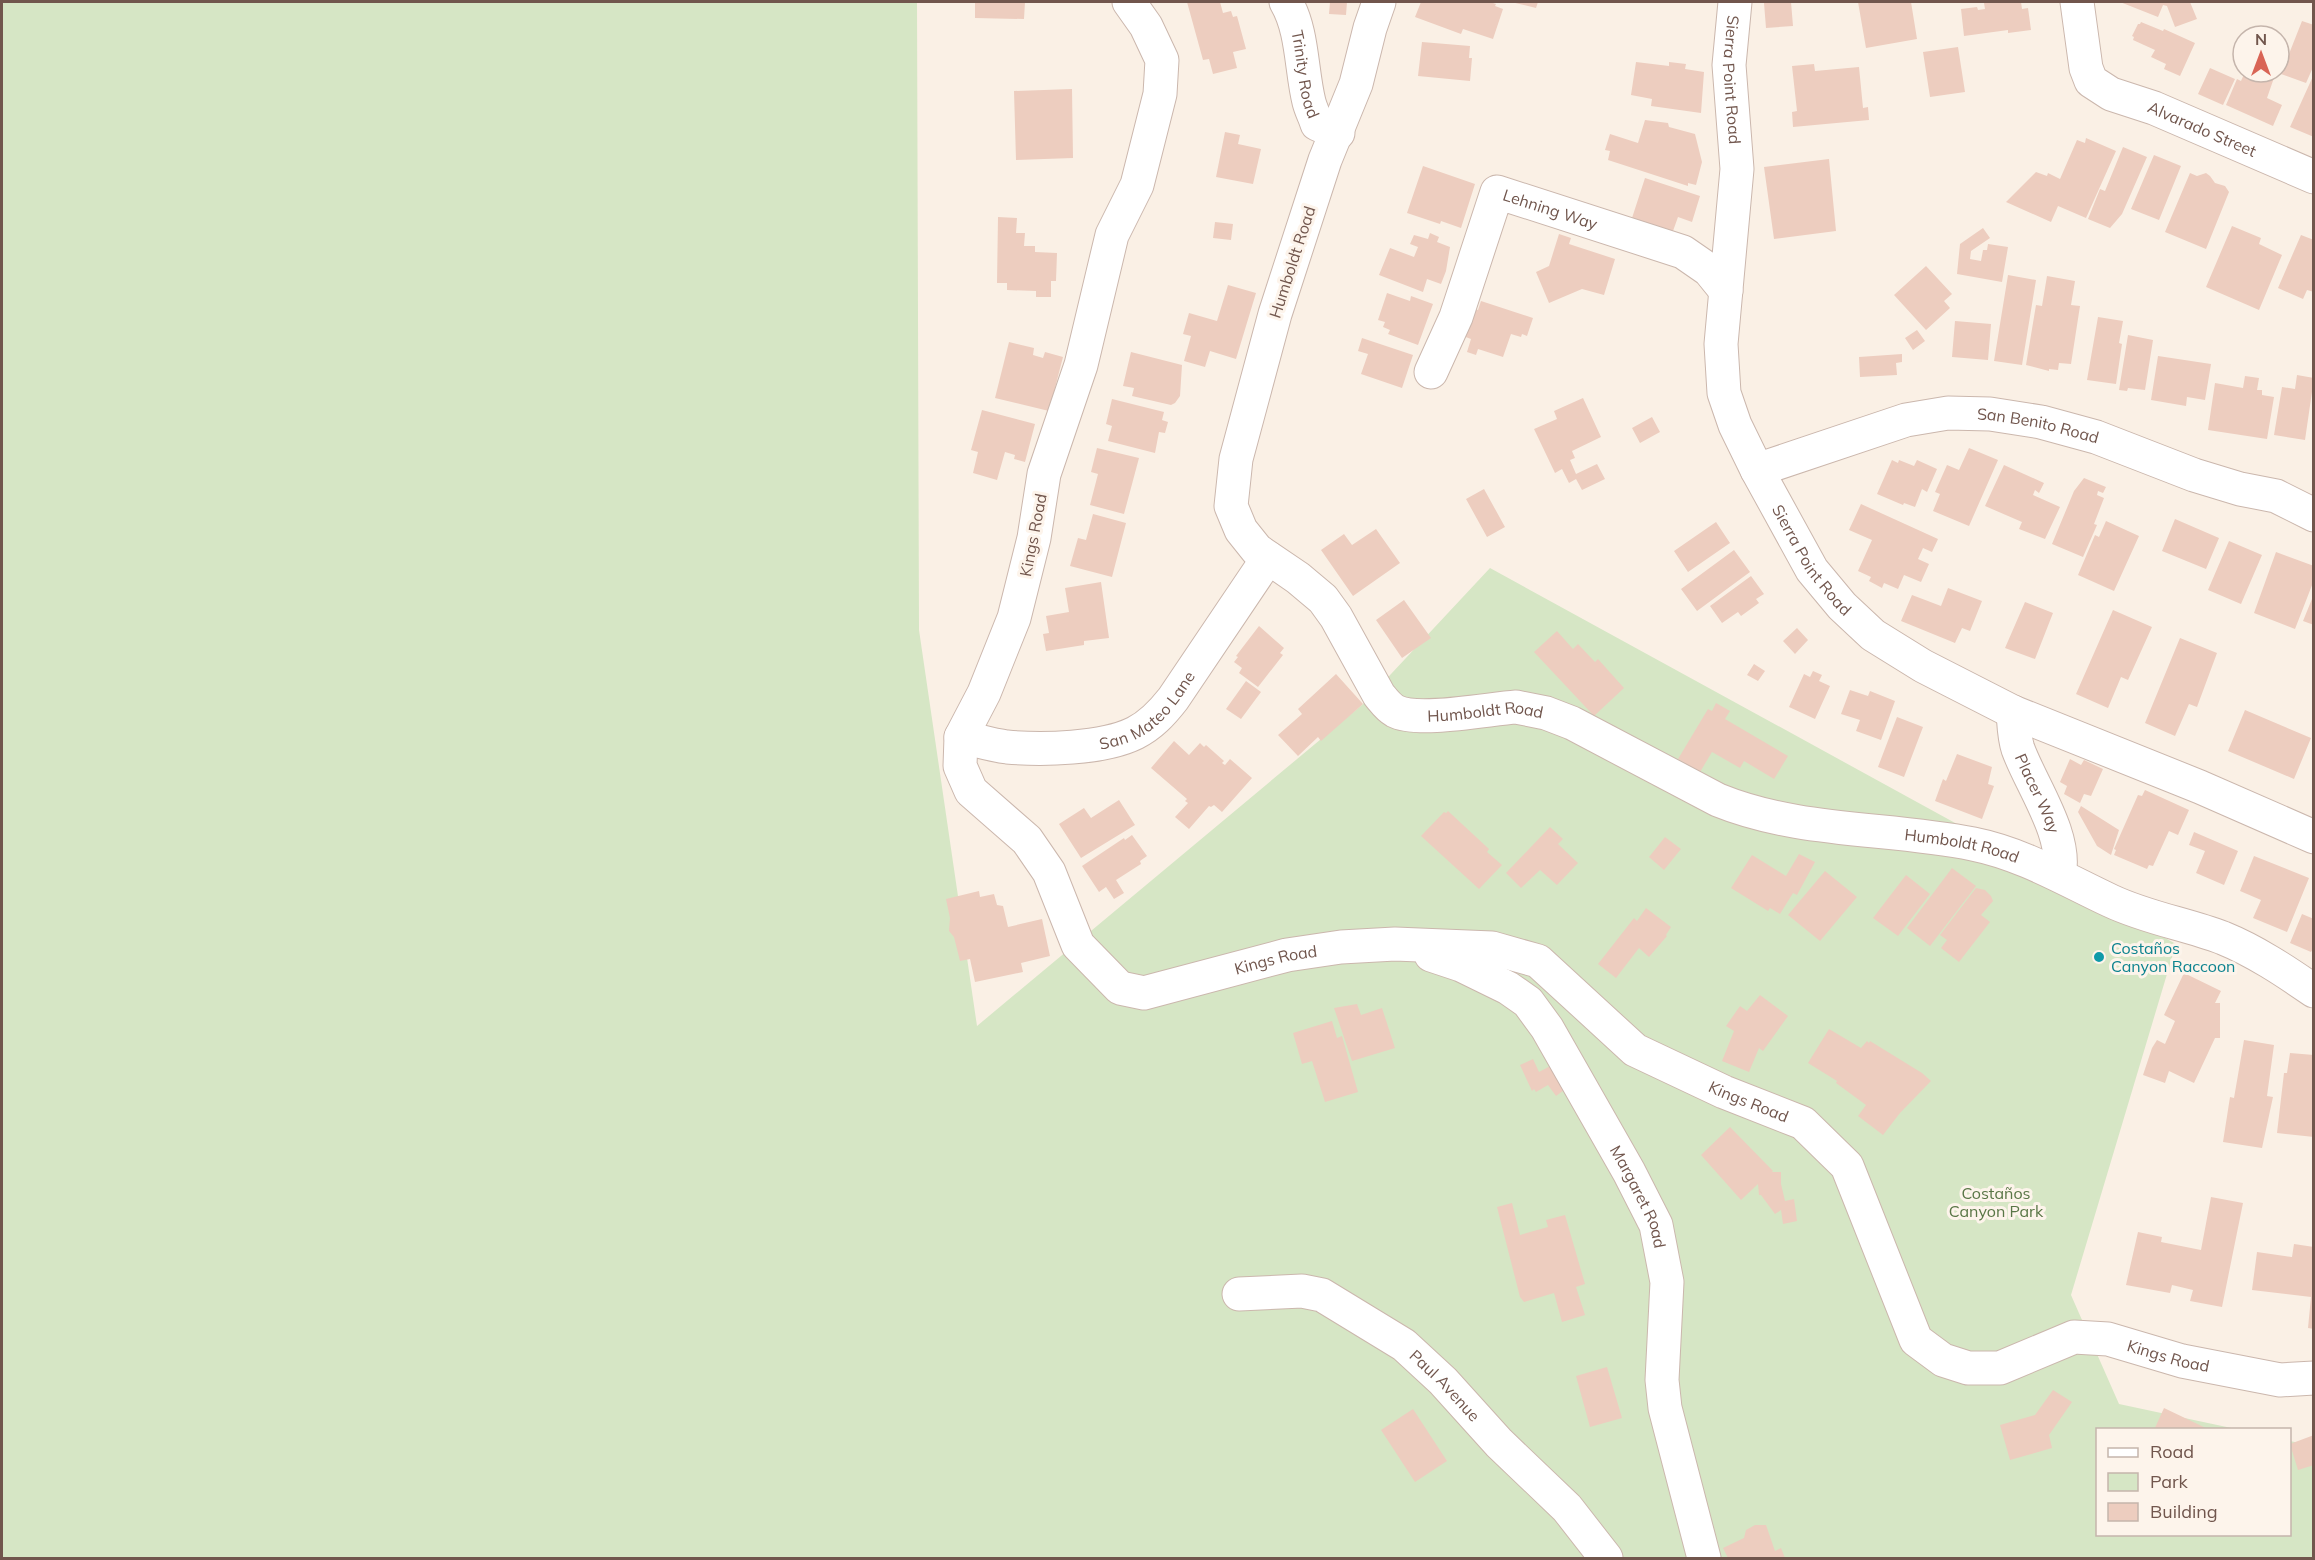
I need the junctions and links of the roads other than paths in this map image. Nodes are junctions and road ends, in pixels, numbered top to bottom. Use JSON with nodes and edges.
{"nodes":[{"id":1,"x":1130,"y":2,"type":"edge"},
{"id":2,"x":1286,"y":2,"type":"edge"},
{"id":3,"x":1379,"y":2,"type":"edge"},
{"id":4,"x":1735,"y":2,"type":"edge"},
{"id":5,"x":2077,"y":2,"type":"edge"},
{"id":6,"x":1338,"y":132,"type":"junction"},
{"id":7,"x":2313,"y":177,"type":"edge"},
{"id":8,"x":1732,"y":219,"type":"junction"},
{"id":9,"x":1683,"y":252,"type":"junction"},
{"id":10,"x":1726,"y":291,"type":"junction"},
{"id":11,"x":1431,"y":372,"type":"dead end"},
{"id":12,"x":1757,"y":470,"type":"junction"},
{"id":13,"x":2313,"y":489,"type":"edge"},
{"id":14,"x":2276,"y":496,"type":"junction"},
{"id":15,"x":2313,"y":515,"type":"edge"},
{"id":16,"x":1268,"y":558,"type":"junction"},
{"id":17,"x":2013,"y":712,"type":"junction"},
{"id":18,"x":961,"y":736,"type":"junction"},
{"id":19,"x":2313,"y":837,"type":"edge"},
{"id":20,"x":2059,"y":874,"type":"junction"},
{"id":21,"x":1395,"y":944,"type":"junction"},
{"id":22,"x":2313,"y":990,"type":"edge"},
{"id":23,"x":1239,"y":1294,"type":"dead end"},
{"id":24,"x":2313,"y":1378,"type":"edge"},
{"id":25,"x":1606,"y":1558,"type":"edge"},
{"id":26,"x":1704,"y":1558,"type":"edge"}],
"edges":[{"from":1,"to":18,"type":"street","name":"Kings Road"},
{"from":2,"to":6,"type":"street","name":"Trinity Road"},
{"from":3,"to":6,"type":"street","name":"Humboldt Road"},
{"from":4,"to":8,"type":"street","name":"Sierra Point Road"},
{"from":5,"to":7,"type":"street","name":"Alvarado Street"},
{"from":6,"to":16,"type":"street","name":"Humboldt Road"},
{"from":8,"to":9,"type":"street"},
{"from":8,"to":10,"type":"street","name":"Sierra Point Road"},
{"from":9,"to":10,"type":"street","name":"Lehning Way"},
{"from":9,"to":11,"type":"street","name":"Lehning Way"},
{"from":10,"to":12,"type":"street","name":"Sierra Point Road"},
{"from":12,"to":14,"type":"street","name":"San Benito Road"},
{"from":12,"to":17,"type":"street","name":"Sierra Point Road"},
{"from":13,"to":14,"type":"street"},
{"from":14,"to":15,"type":"street","name":"San Benito Road"},
{"from":16,"to":18,"type":"street","name":"San Mateo Lane"},
{"from":16,"to":20,"type":"street","name":"Humboldt Road"},
{"from":17,"to":19,"type":"street","name":"Sierra Point Road"},
{"from":17,"to":20,"type":"street","name":"Placer Way"},
{"from":18,"to":21,"type":"street","name":"Kings Road"},
{"from":20,"to":22,"type":"street","name":"Humboldt Road"},
{"from":21,"to":24,"type":"street","name":"Kings Road"},
{"from":21,"to":26,"type":"street","name":"Margaret Road"},
{"from":23,"to":25,"type":"street","name":"Paul Avenue"}]}
